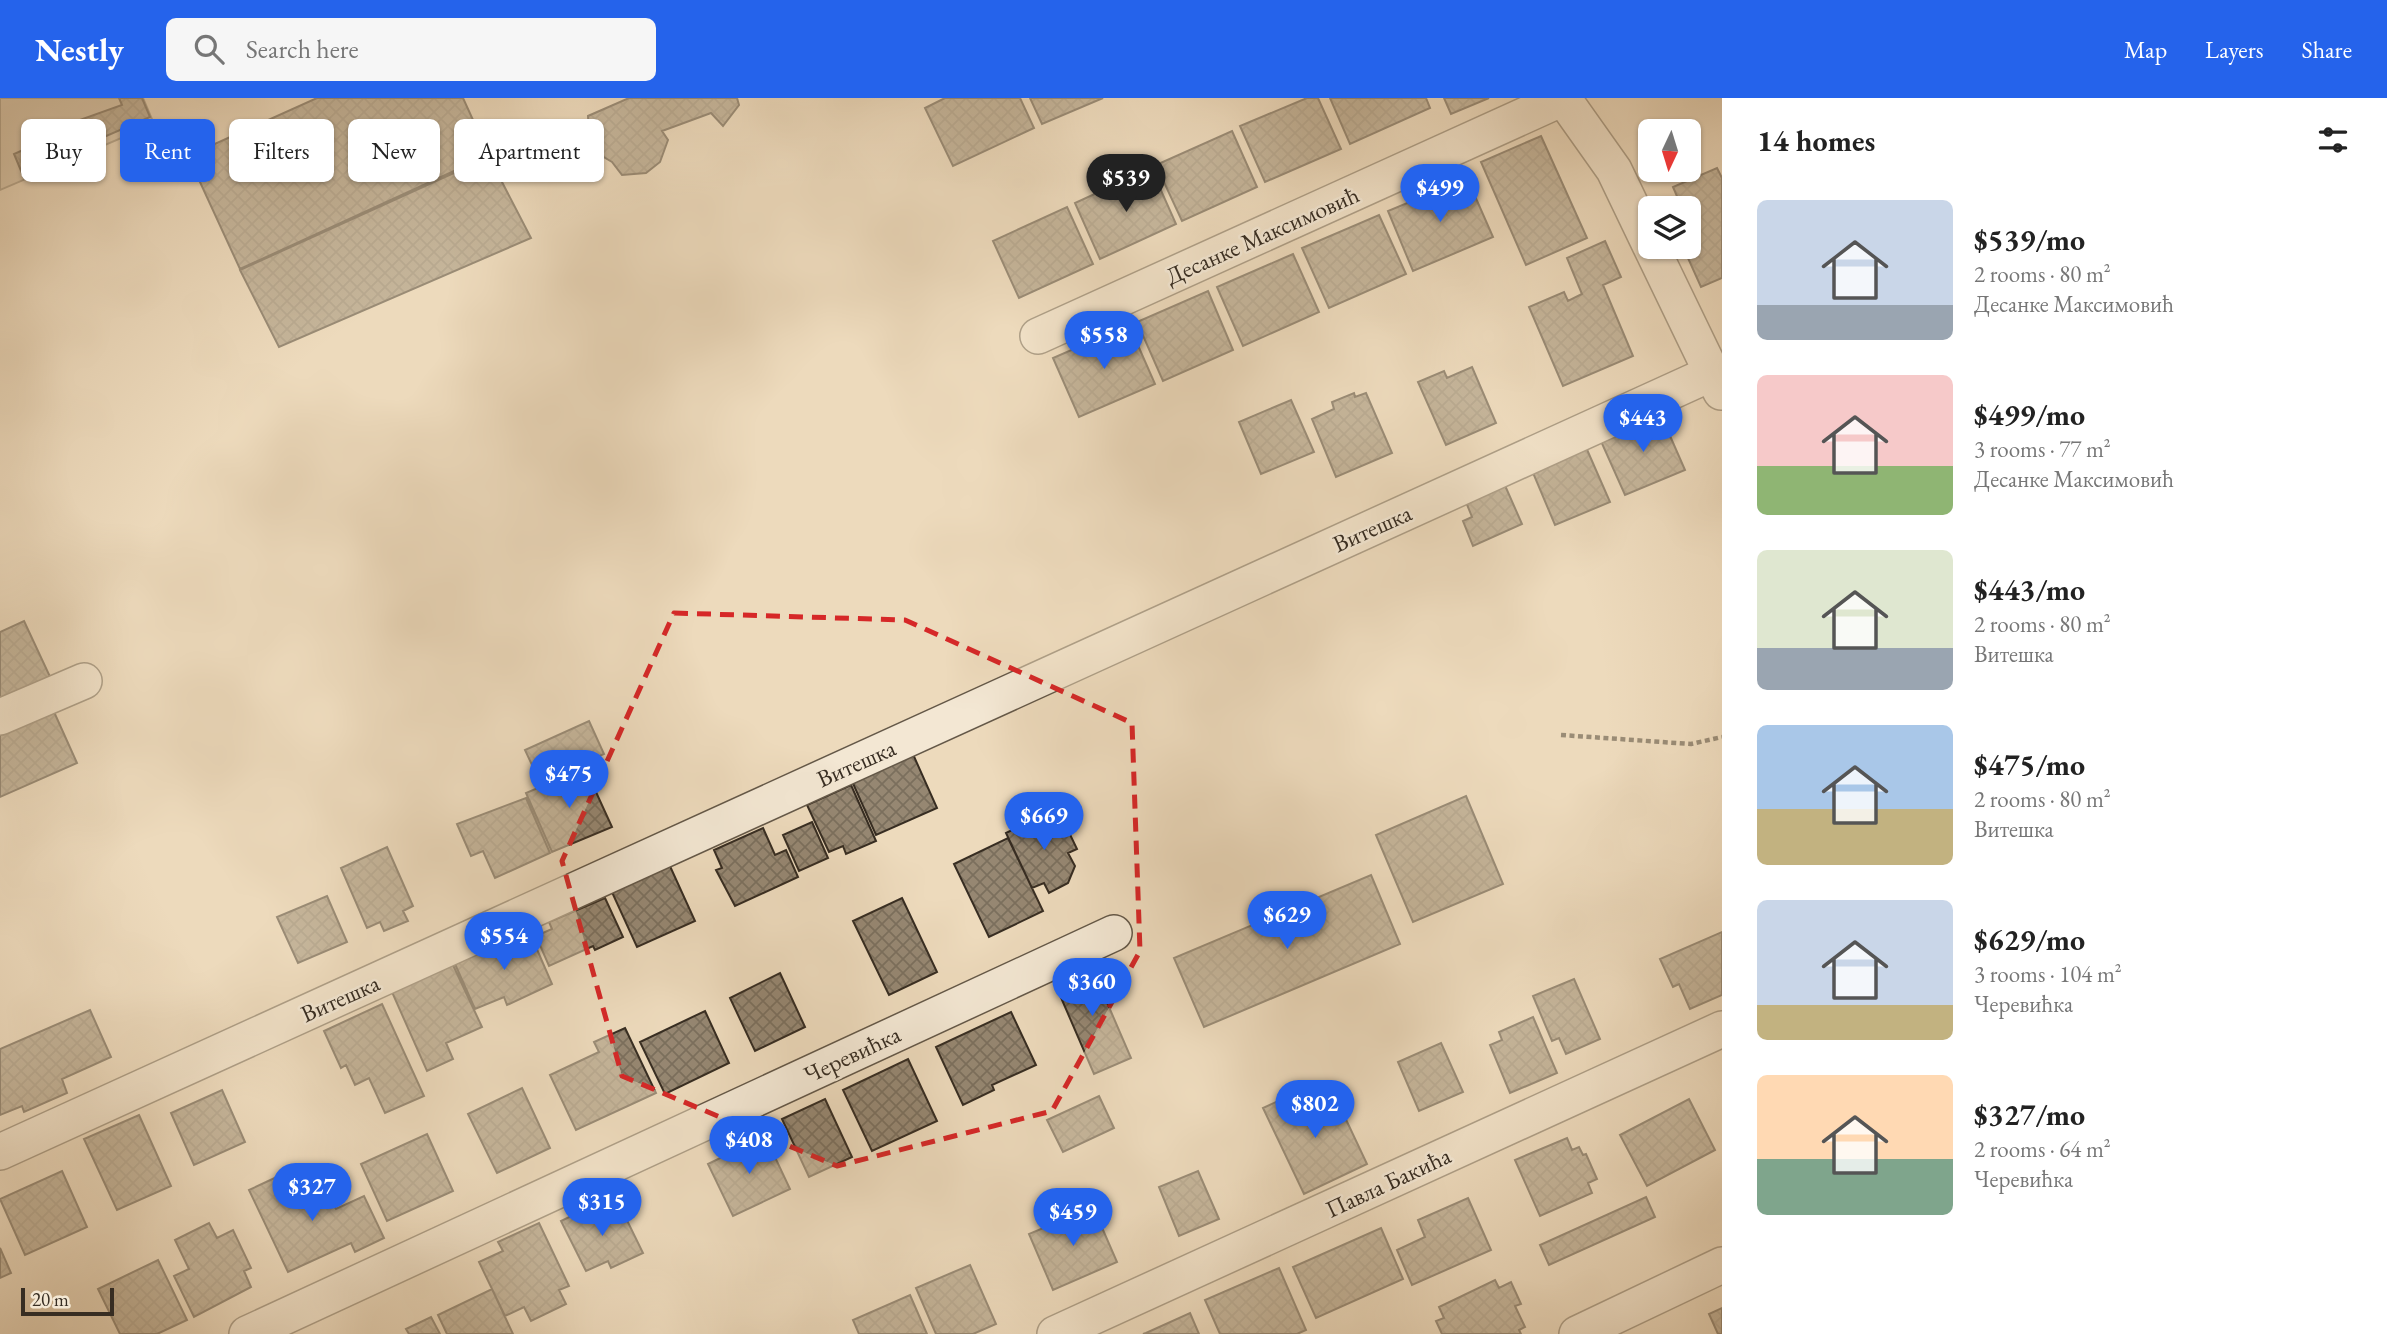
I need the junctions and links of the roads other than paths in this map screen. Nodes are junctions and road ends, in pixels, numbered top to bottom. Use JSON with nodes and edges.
{"nodes":[{"id":1,"x":1563,"y":98,"type":"edge"},
{"id":2,"x":1638,"y":219,"type":"edge"},
{"id":3,"x":1657,"y":259,"type":"edge"},
{"id":4,"x":1038,"y":336,"type":"dead end"},
{"id":5,"x":1717,"y":383,"type":"edge"},
{"id":6,"x":84,"y":681,"type":"dead end"},
{"id":7,"x":0,"y":717,"type":"edge"},
{"id":8,"x":1114,"y":933,"type":"dead end"},
{"id":9,"x":1722,"y":1029,"type":"edge"},
{"id":10,"x":0,"y":1152,"type":"edge"},
{"id":11,"x":1722,"y":1265,"type":"edge"},
{"id":12,"x":247,"y":1334,"type":"edge"},
{"id":13,"x":1055,"y":1334,"type":"edge"},
{"id":14,"x":1577,"y":1334,"type":"edge"}],
"edges":[{"from":1,"to":2,"type":"street","name":"Десанке Максимовић"},
{"from":1,"to":4,"type":"street","name":"Десанке Максимовић"},
{"from":3,"to":5,"type":"street","name":"Десанке Максимовић"},
{"from":5,"to":10,"type":"street","name":"Витешка"},
{"from":6,"to":7,"type":"street"},
{"from":8,"to":12,"type":"street","name":"Черевићка"},
{"from":9,"to":13,"type":"street","name":"Павла Бакића"},
{"from":11,"to":14,"type":"street"}]}
